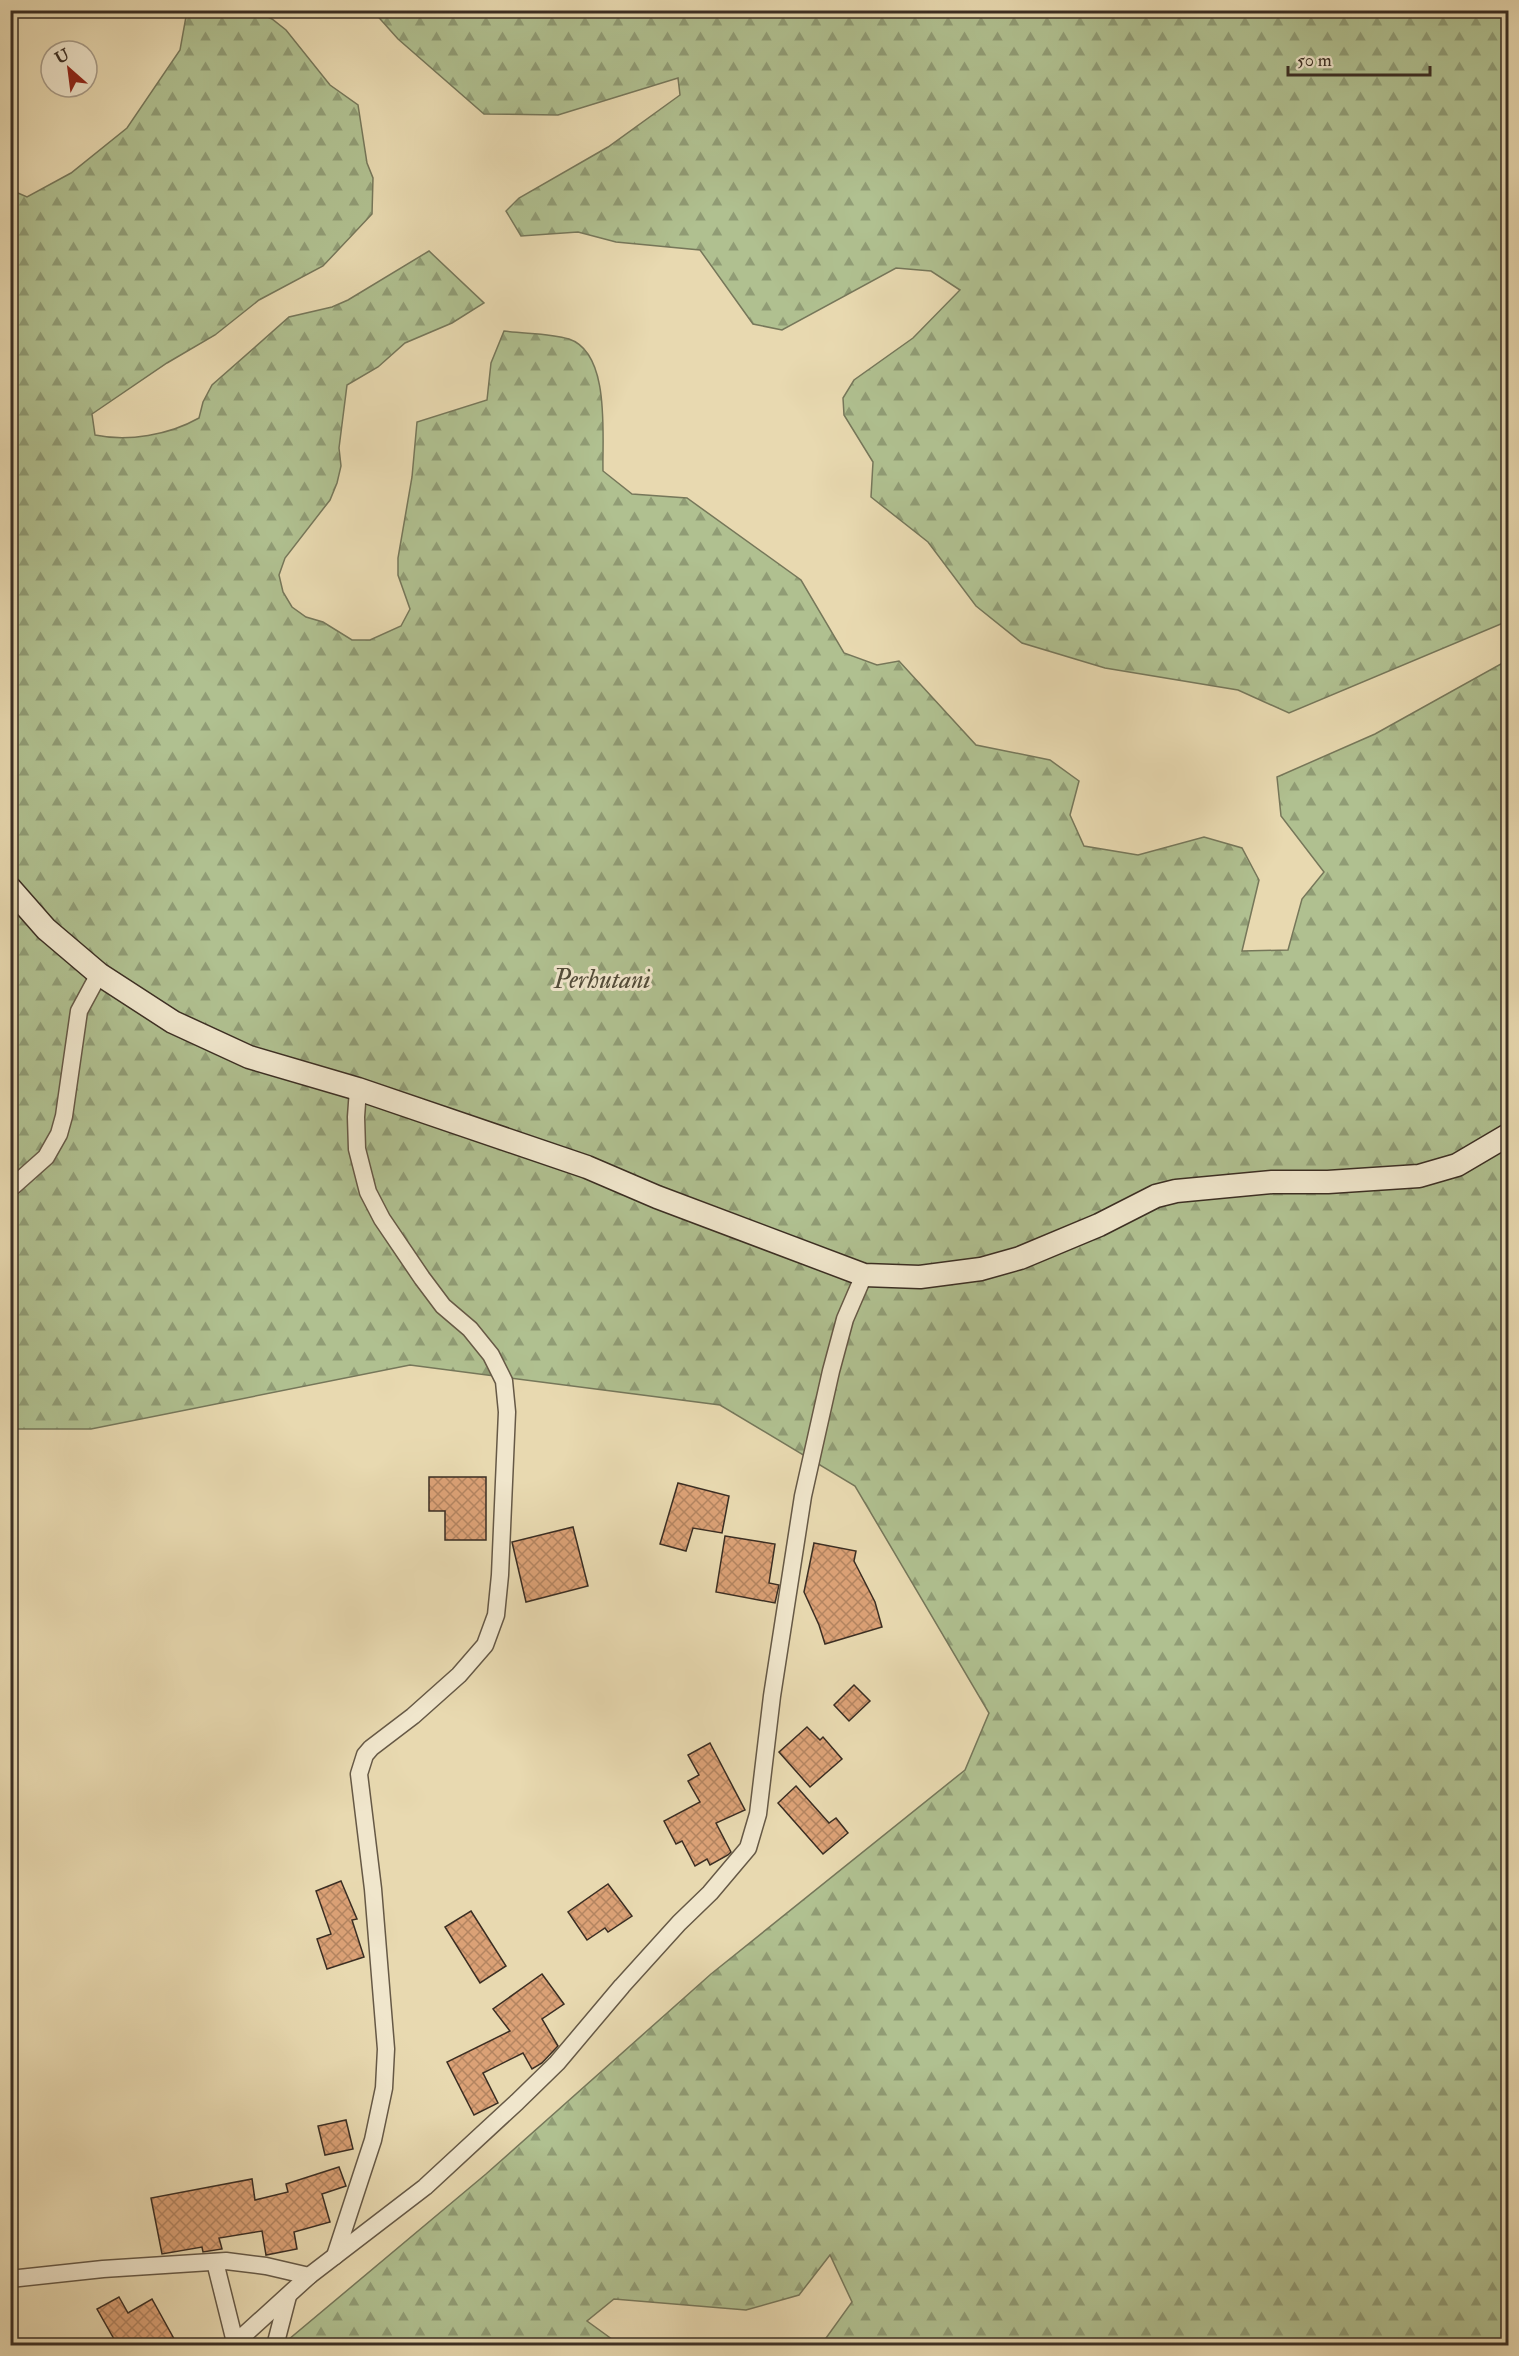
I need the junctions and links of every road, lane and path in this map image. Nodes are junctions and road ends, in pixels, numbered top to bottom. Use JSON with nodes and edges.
{"nodes":[{"id":1,"x":10,"y":888,"type":"edge"},
{"id":2,"x":99,"y":974,"type":"junction"},
{"id":3,"x":358,"y":1089,"type":"junction"},
{"id":4,"x":1509,"y":1135,"type":"edge"},
{"id":5,"x":10,"y":1189,"type":"edge"},
{"id":6,"x":864,"y":1275,"type":"junction"},
{"id":7,"x":335,"y":2256,"type":"junction"},
{"id":8,"x":215,"y":2262,"type":"junction"},
{"id":9,"x":309,"y":2276,"type":"junction"},
{"id":10,"x":10,"y":2279,"type":"edge"},
{"id":11,"x":288,"y":2296,"type":"junction"},
{"id":12,"x":233,"y":2344,"type":"edge"},
{"id":13,"x":274,"y":2346,"type":"edge"}],
"edges":[{"from":1,"to":2,"type":"street"},
{"from":2,"to":3,"type":"street"},
{"from":2,"to":5,"type":"street"},
{"from":3,"to":6,"type":"street"},
{"from":3,"to":7,"type":"street"},
{"from":4,"to":6,"type":"street"},
{"from":6,"to":7,"type":"street"},
{"from":7,"to":9,"type":"street"},
{"from":8,"to":9,"type":"street"},
{"from":8,"to":10,"type":"street"},
{"from":8,"to":12,"type":"street"},
{"from":9,"to":11,"type":"street"},
{"from":11,"to":12,"type":"street"},
{"from":11,"to":13,"type":"street"}]}
